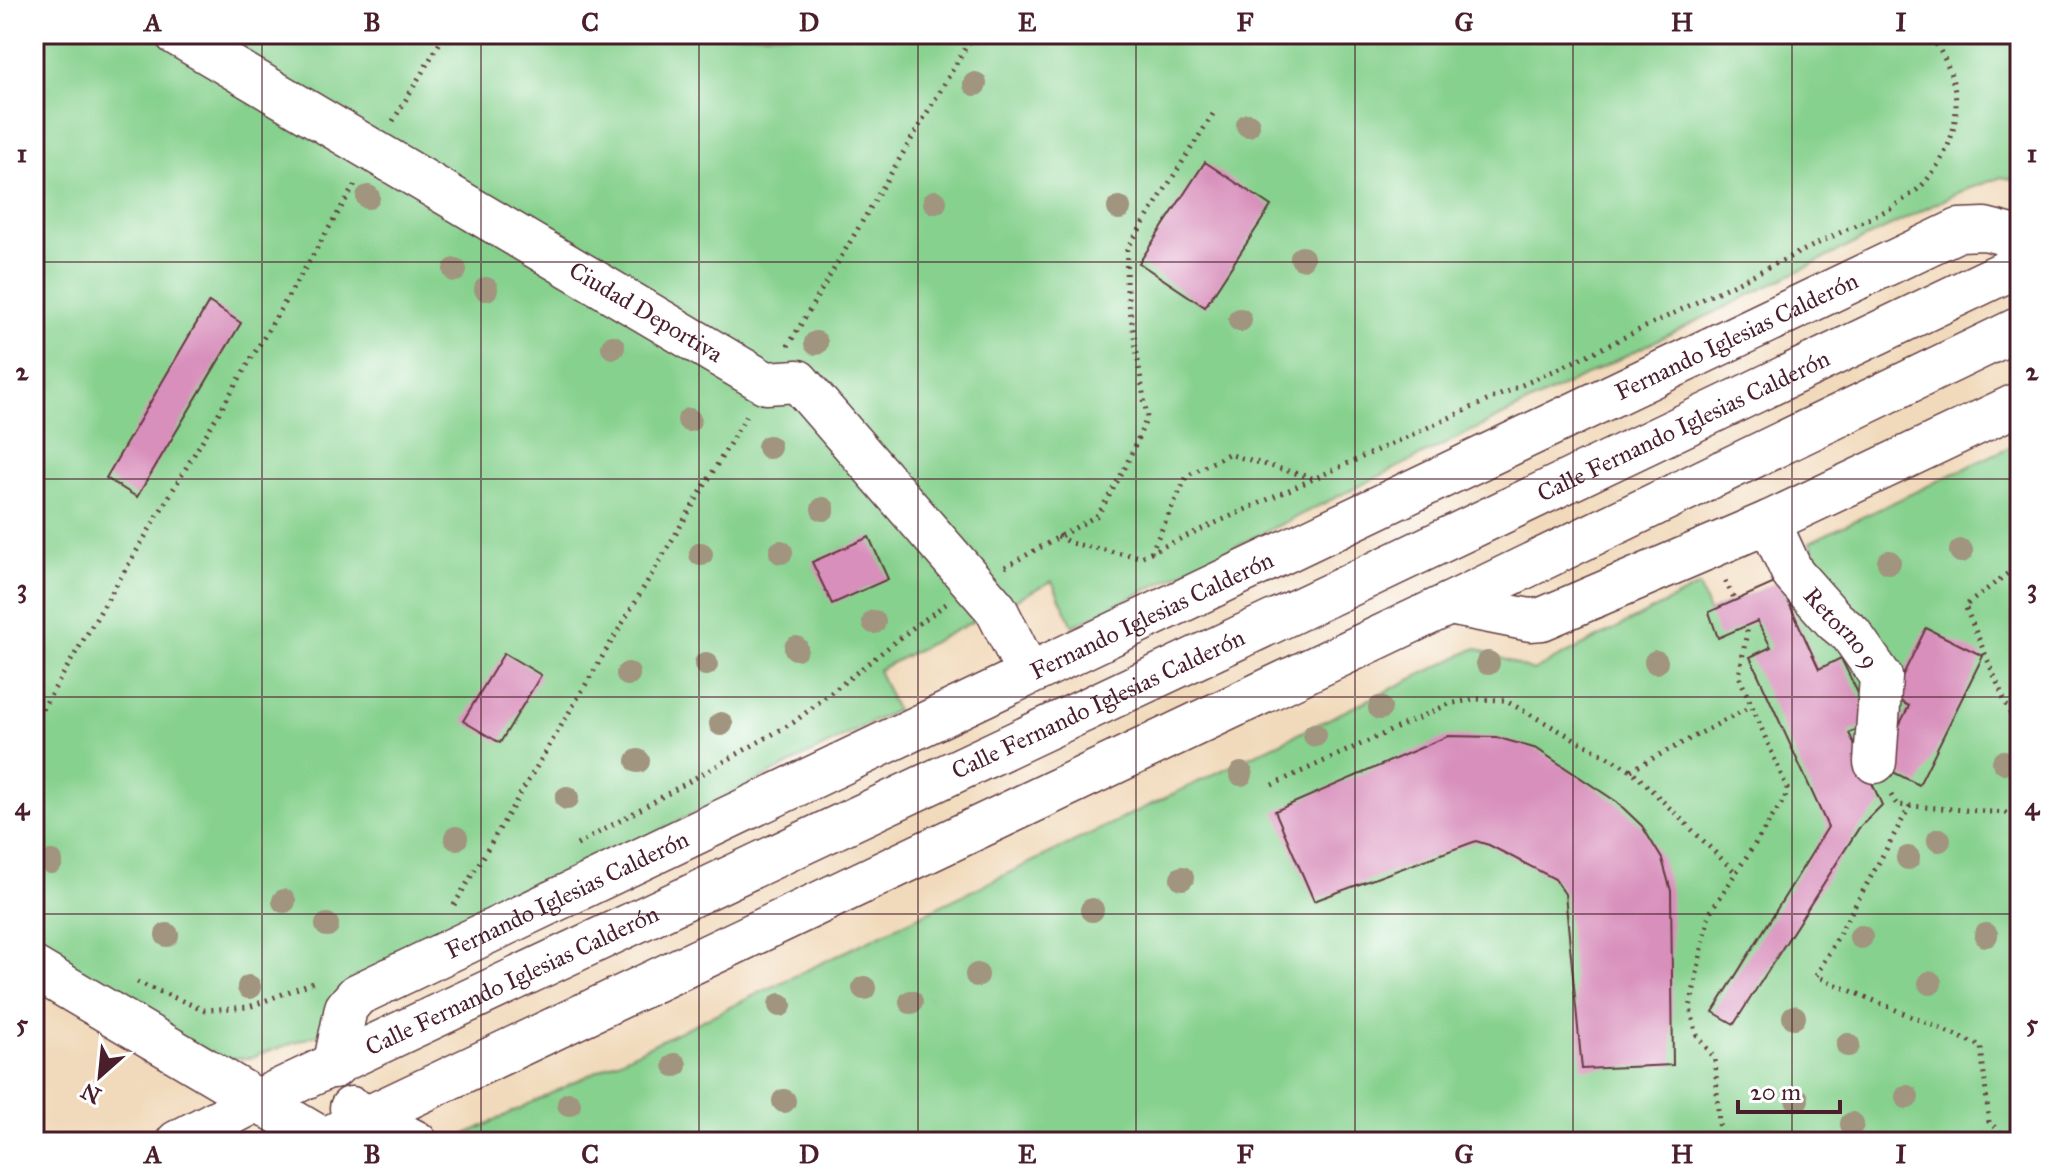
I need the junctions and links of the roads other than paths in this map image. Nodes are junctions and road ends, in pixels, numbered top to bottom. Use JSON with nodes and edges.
{"nodes":[{"id":1,"x":176,"y":34,"type":"edge"},
{"id":2,"x":2020,"y":238,"type":"edge"},
{"id":3,"x":2020,"y":265,"type":"edge"},
{"id":4,"x":2020,"y":328,"type":"edge"},
{"id":5,"x":2020,"y":403,"type":"edge"},
{"id":6,"x":1769,"y":522,"type":"junction"},
{"id":7,"x":1320,"y":535,"type":"junction"},
{"id":8,"x":1342,"y":589,"type":"junction"},
{"id":9,"x":1449,"y":604,"type":"junction"},
{"id":10,"x":1028,"y":673,"type":"junction"},
{"id":11,"x":1875,"y":762,"type":"road end"},
{"id":12,"x":619,"y":868,"type":"junction"},
{"id":13,"x":644,"y":917,"type":"junction"},
{"id":14,"x":34,"y":968,"type":"edge"},
{"id":15,"x":183,"y":1057,"type":"junction"},
{"id":16,"x":317,"y":1074,"type":"junction"},
{"id":17,"x":256,"y":1101,"type":"junction"},
{"id":18,"x":368,"y":1117,"type":"junction"},
{"id":19,"x":324,"y":1141,"type":"edge"},
{"id":20,"x":177,"y":1142,"type":"edge"},
{"id":21,"x":416,"y":1142,"type":"edge"}],
"edges":[{"from":1,"to":10,"type":"street","name":"Ciudad Deportiva"},
{"from":2,"to":7,"type":"street","name":"Fernando Iglesias Calderón"},
{"from":3,"to":8,"type":"street","name":"Calle Fernando Iglesias Calderón"},
{"from":4,"to":9,"type":"street"},
{"from":5,"to":6,"type":"street"},
{"from":6,"to":9,"type":"street"},
{"from":6,"to":11,"type":"street","name":"Retorno 9"},
{"from":7,"to":8,"type":"street"},
{"from":7,"to":10,"type":"street","name":"Fernando Iglesias Calderón"},
{"from":8,"to":13,"type":"street","name":"Calle Fernando Iglesias Calderón"},
{"from":9,"to":18,"type":"street"},
{"from":10,"to":12,"type":"street","name":"Fernando Iglesias Calderón"},
{"from":12,"to":13,"type":"street"},
{"from":12,"to":16,"type":"street","name":"Fernando Iglesias Calderón"},
{"from":13,"to":16,"type":"street","name":"Calle Fernando Iglesias Calderón"},
{"from":14,"to":15,"type":"street"},
{"from":15,"to":16,"type":"street"},
{"from":15,"to":17,"type":"street"},
{"from":16,"to":17,"type":"street","name":"Calle Fernando Iglesias Calderón"},
{"from":16,"to":18,"type":"street"},
{"from":17,"to":19,"type":"street"},
{"from":17,"to":20,"type":"street","name":"Calle Fernando Iglesias Calderón"},
{"from":18,"to":19,"type":"street"},
{"from":18,"to":21,"type":"street"}]}
